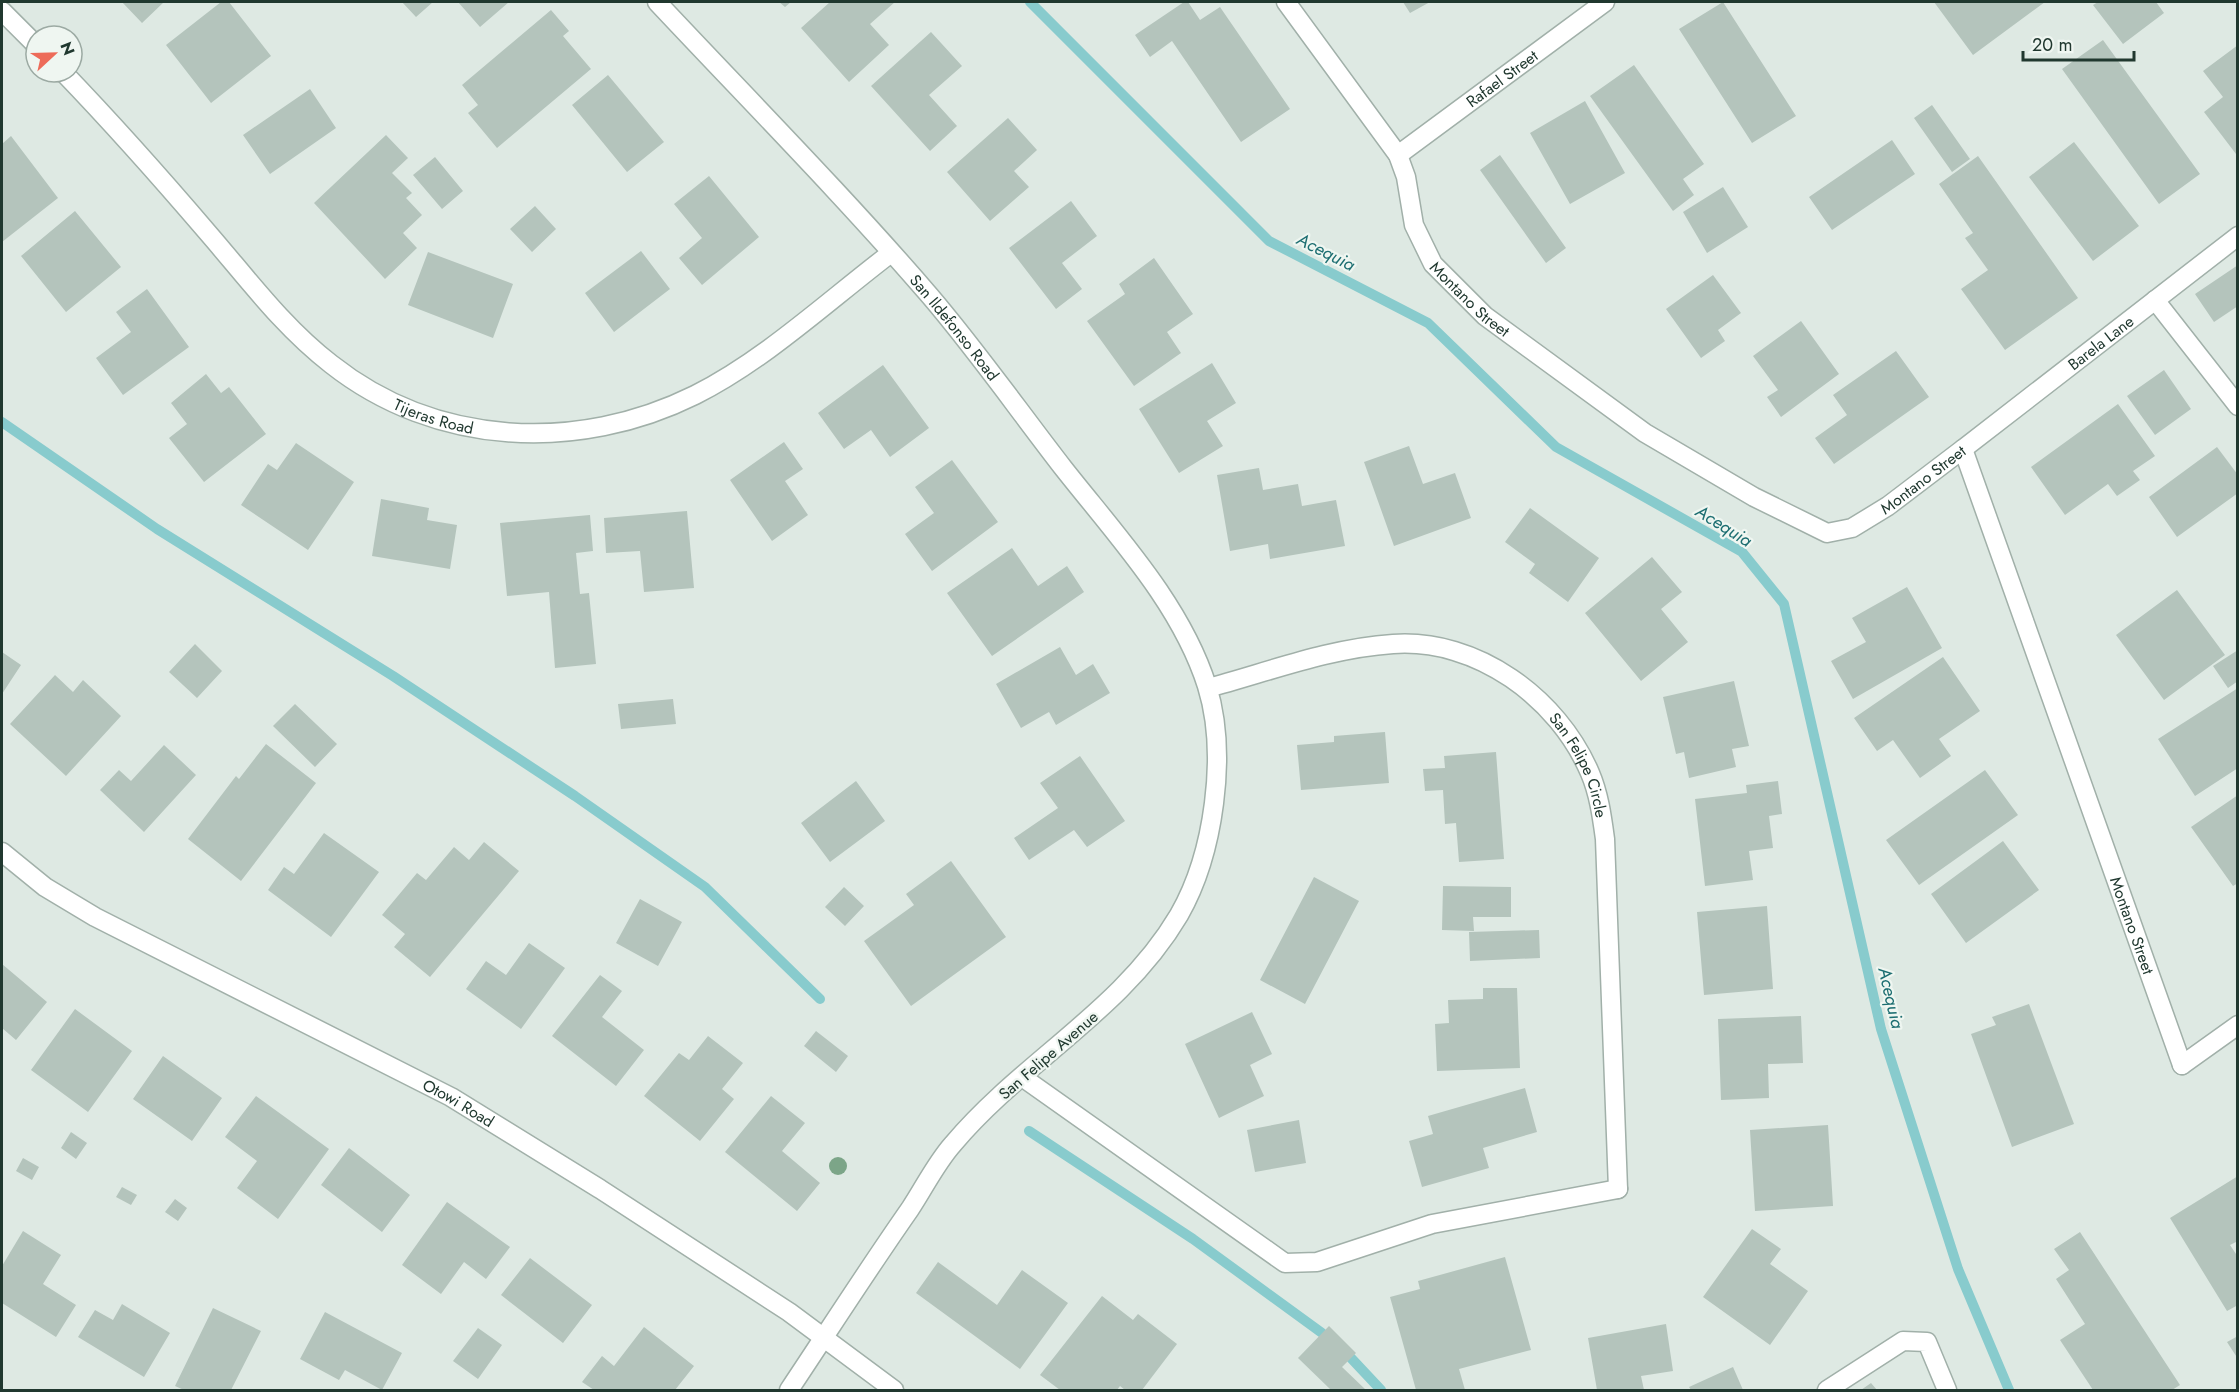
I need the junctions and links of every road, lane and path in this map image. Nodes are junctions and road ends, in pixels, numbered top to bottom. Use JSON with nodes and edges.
{"nodes":[{"id":1,"x":657,"y":2,"type":"edge"},
{"id":2,"x":1286,"y":2,"type":"edge"},
{"id":3,"x":1605,"y":2,"type":"edge"},
{"id":4,"x":2,"y":10,"type":"edge"},
{"id":5,"x":24,"y":33,"type":"edge"},
{"id":6,"x":74,"y":84,"type":"edge"},
{"id":7,"x":1398,"y":155,"type":"junction"},
{"id":8,"x":2238,"y":236,"type":"edge"},
{"id":9,"x":891,"y":253,"type":"junction"},
{"id":10,"x":2155,"y":300,"type":"junction"},
{"id":11,"x":2238,"y":406,"type":"edge"},
{"id":12,"x":1963,"y":449,"type":"junction"},
{"id":13,"x":1208,"y":688,"type":"junction"},
{"id":14,"x":2,"y":852,"type":"edge"},
{"id":15,"x":2238,"y":1025,"type":"edge"},
{"id":16,"x":1022,"y":1077,"type":"junction"},
{"id":17,"x":822,"y":1338,"type":"junction"},
{"id":18,"x":789,"y":1390,"type":"edge"},
{"id":19,"x":894,"y":1390,"type":"edge"},
{"id":20,"x":1827,"y":1390,"type":"edge"},
{"id":21,"x":1947,"y":1390,"type":"edge"}],
"edges":[{"from":1,"to":9,"type":"street","name":"San Ildefonso Road"},
{"from":2,"to":7,"type":"street","name":"Montano Street"},
{"from":3,"to":7,"type":"street","name":"Rafael Street"},
{"from":4,"to":5,"type":"street"},
{"from":6,"to":9,"type":"street","name":"Tijeras Road"},
{"from":7,"to":12,"type":"street","name":"Montano Street"},
{"from":8,"to":10,"type":"street","name":"Barela Lane"},
{"from":9,"to":13,"type":"street","name":"San Ildefonso Road"},
{"from":10,"to":11,"type":"street"},
{"from":10,"to":12,"type":"street","name":"Barela Lane"},
{"from":12,"to":15,"type":"street","name":"Montano Street"},
{"from":13,"to":16,"type":"street","name":"San Felipe Avenue"},
{"from":13,"to":16,"type":"street","name":"San Felipe Circle"},
{"from":14,"to":17,"type":"street","name":"Otowi Road"},
{"from":16,"to":17,"type":"street","name":"San Felipe Avenue"},
{"from":17,"to":18,"type":"street","name":"San Felipe Avenue"},
{"from":17,"to":19,"type":"street","name":"Otowi Road"},
{"from":20,"to":21,"type":"street"}]}
